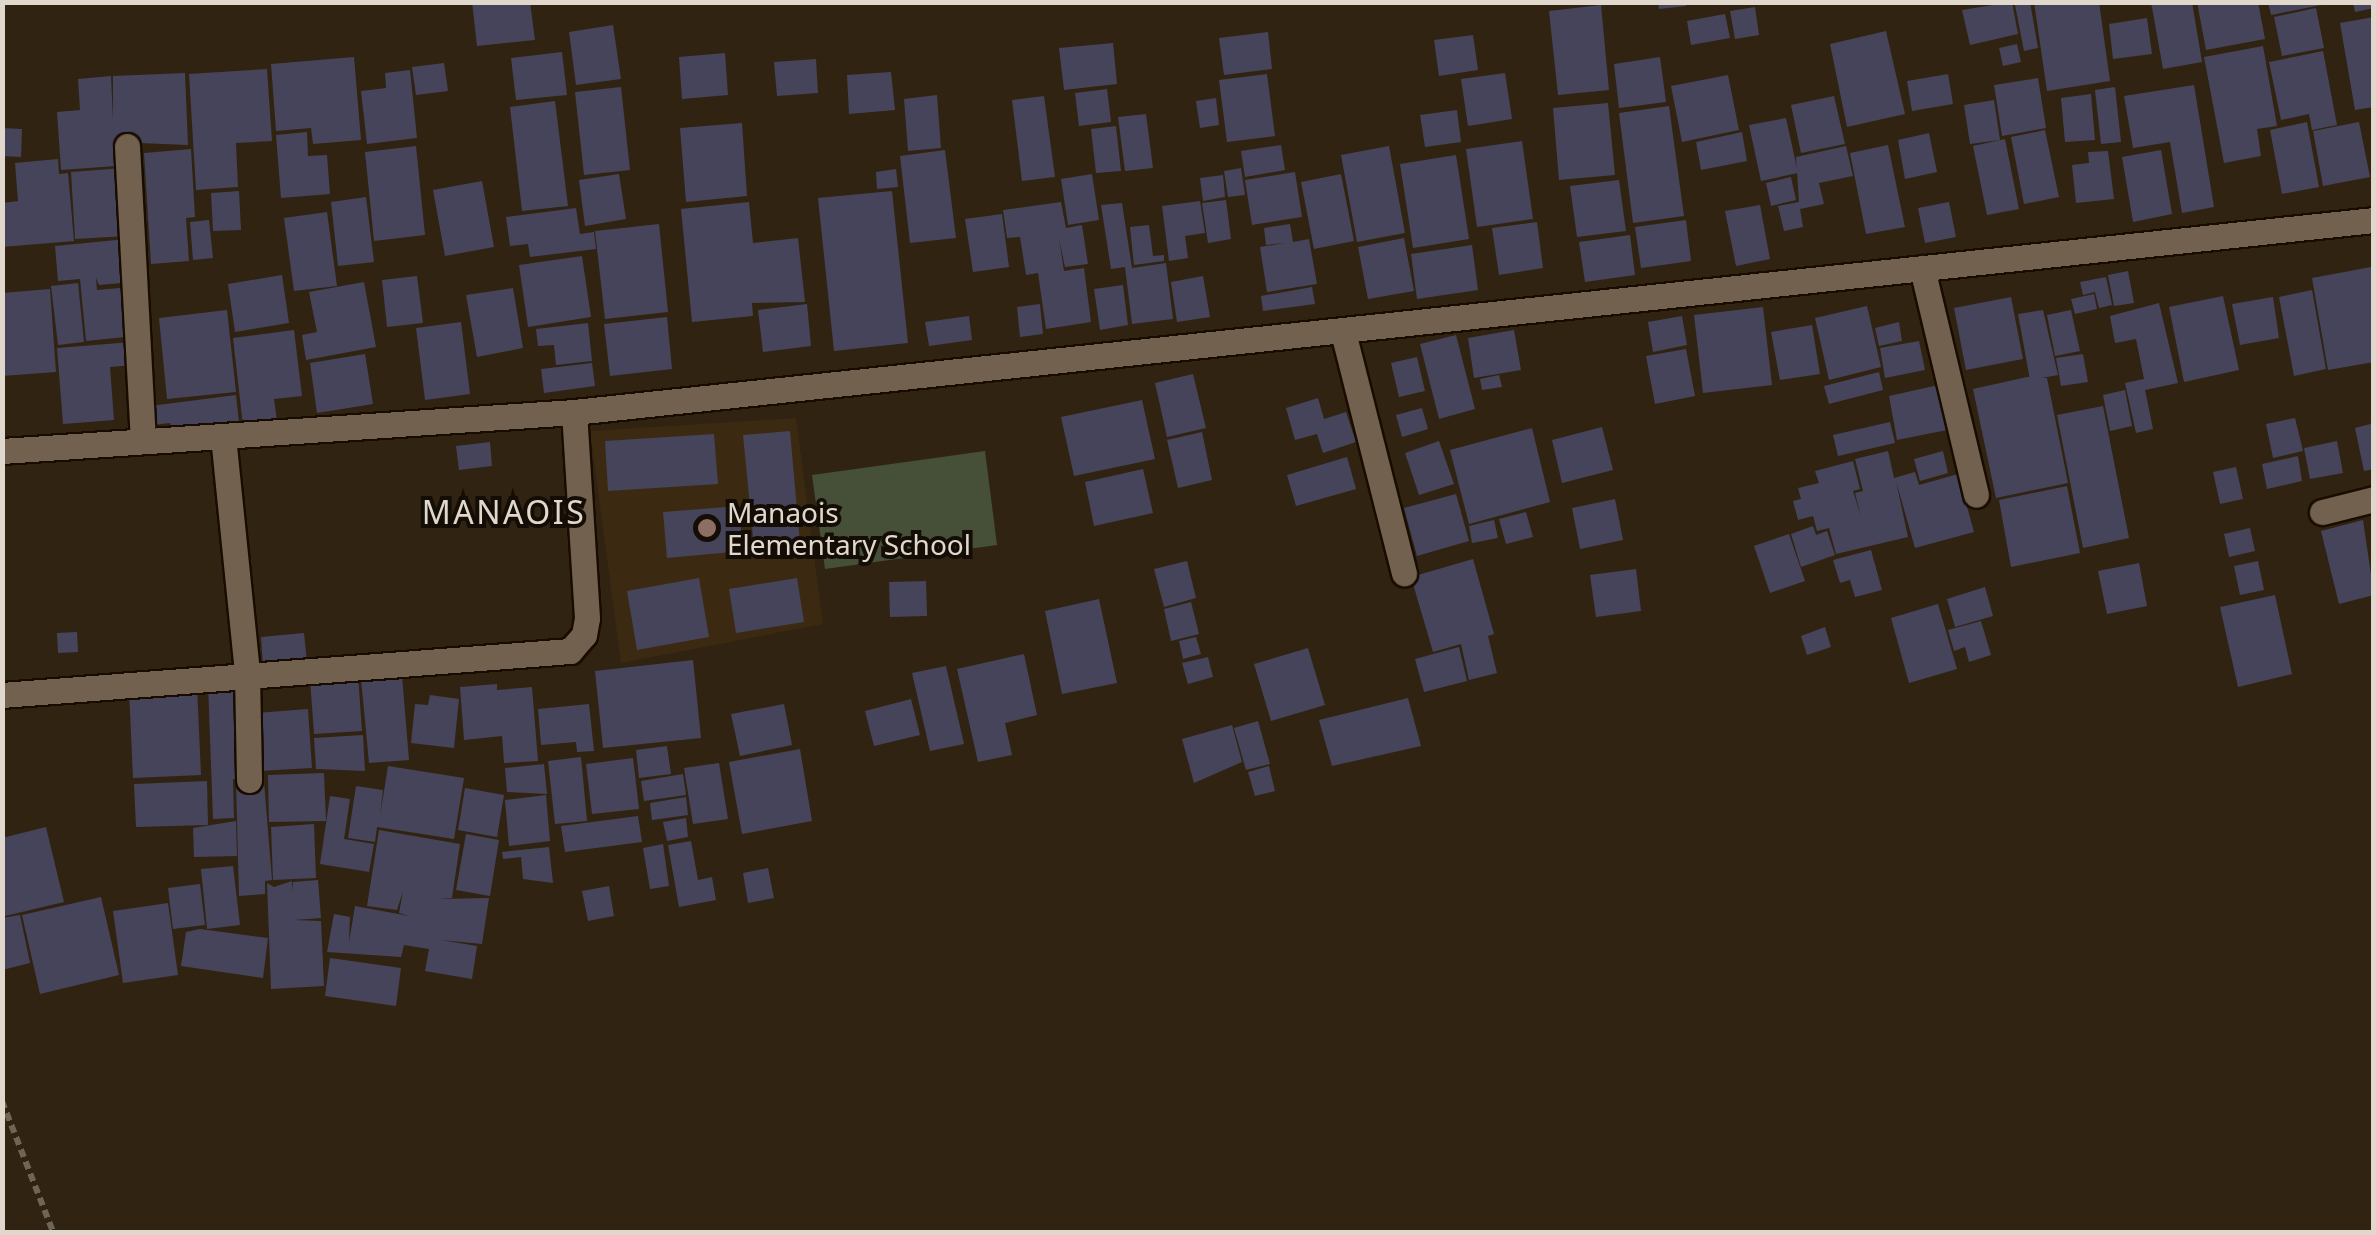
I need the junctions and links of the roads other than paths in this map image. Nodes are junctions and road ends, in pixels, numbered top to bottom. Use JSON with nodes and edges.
{"nodes":[{"id":1,"x":127,"y":146,"type":"dead end"},
{"id":2,"x":2374,"y":220,"type":"edge"},
{"id":3,"x":1922,"y":268,"type":"junction"},
{"id":4,"x":1343,"y":332,"type":"junction"},
{"id":5,"x":574,"y":412,"type":"junction"},
{"id":6,"x":223,"y":436,"type":"junction"},
{"id":7,"x":144,"y":441,"type":"junction"},
{"id":8,"x":2,"y":450,"type":"edge"},
{"id":9,"x":1976,"y":495,"type":"dead end"},
{"id":10,"x":2374,"y":500,"type":"edge"},
{"id":11,"x":2322,"y":512,"type":"dead end"},
{"id":12,"x":1404,"y":573,"type":"dead end"},
{"id":13,"x":247,"y":673,"type":"junction"},
{"id":14,"x":2,"y":695,"type":"edge"},
{"id":15,"x":250,"y":780,"type":"dead end"}],
"edges":[{"from":1,"to":7,"type":"street"},
{"from":2,"to":3,"type":"street"},
{"from":3,"to":4,"type":"street"},
{"from":3,"to":9,"type":"street"},
{"from":4,"to":5,"type":"street"},
{"from":4,"to":12,"type":"street"},
{"from":5,"to":6,"type":"street"},
{"from":5,"to":13,"type":"street"},
{"from":6,"to":7,"type":"street"},
{"from":6,"to":13,"type":"street"},
{"from":7,"to":8,"type":"street"},
{"from":10,"to":11,"type":"street"},
{"from":13,"to":14,"type":"street"},
{"from":13,"to":15,"type":"street"}]}
